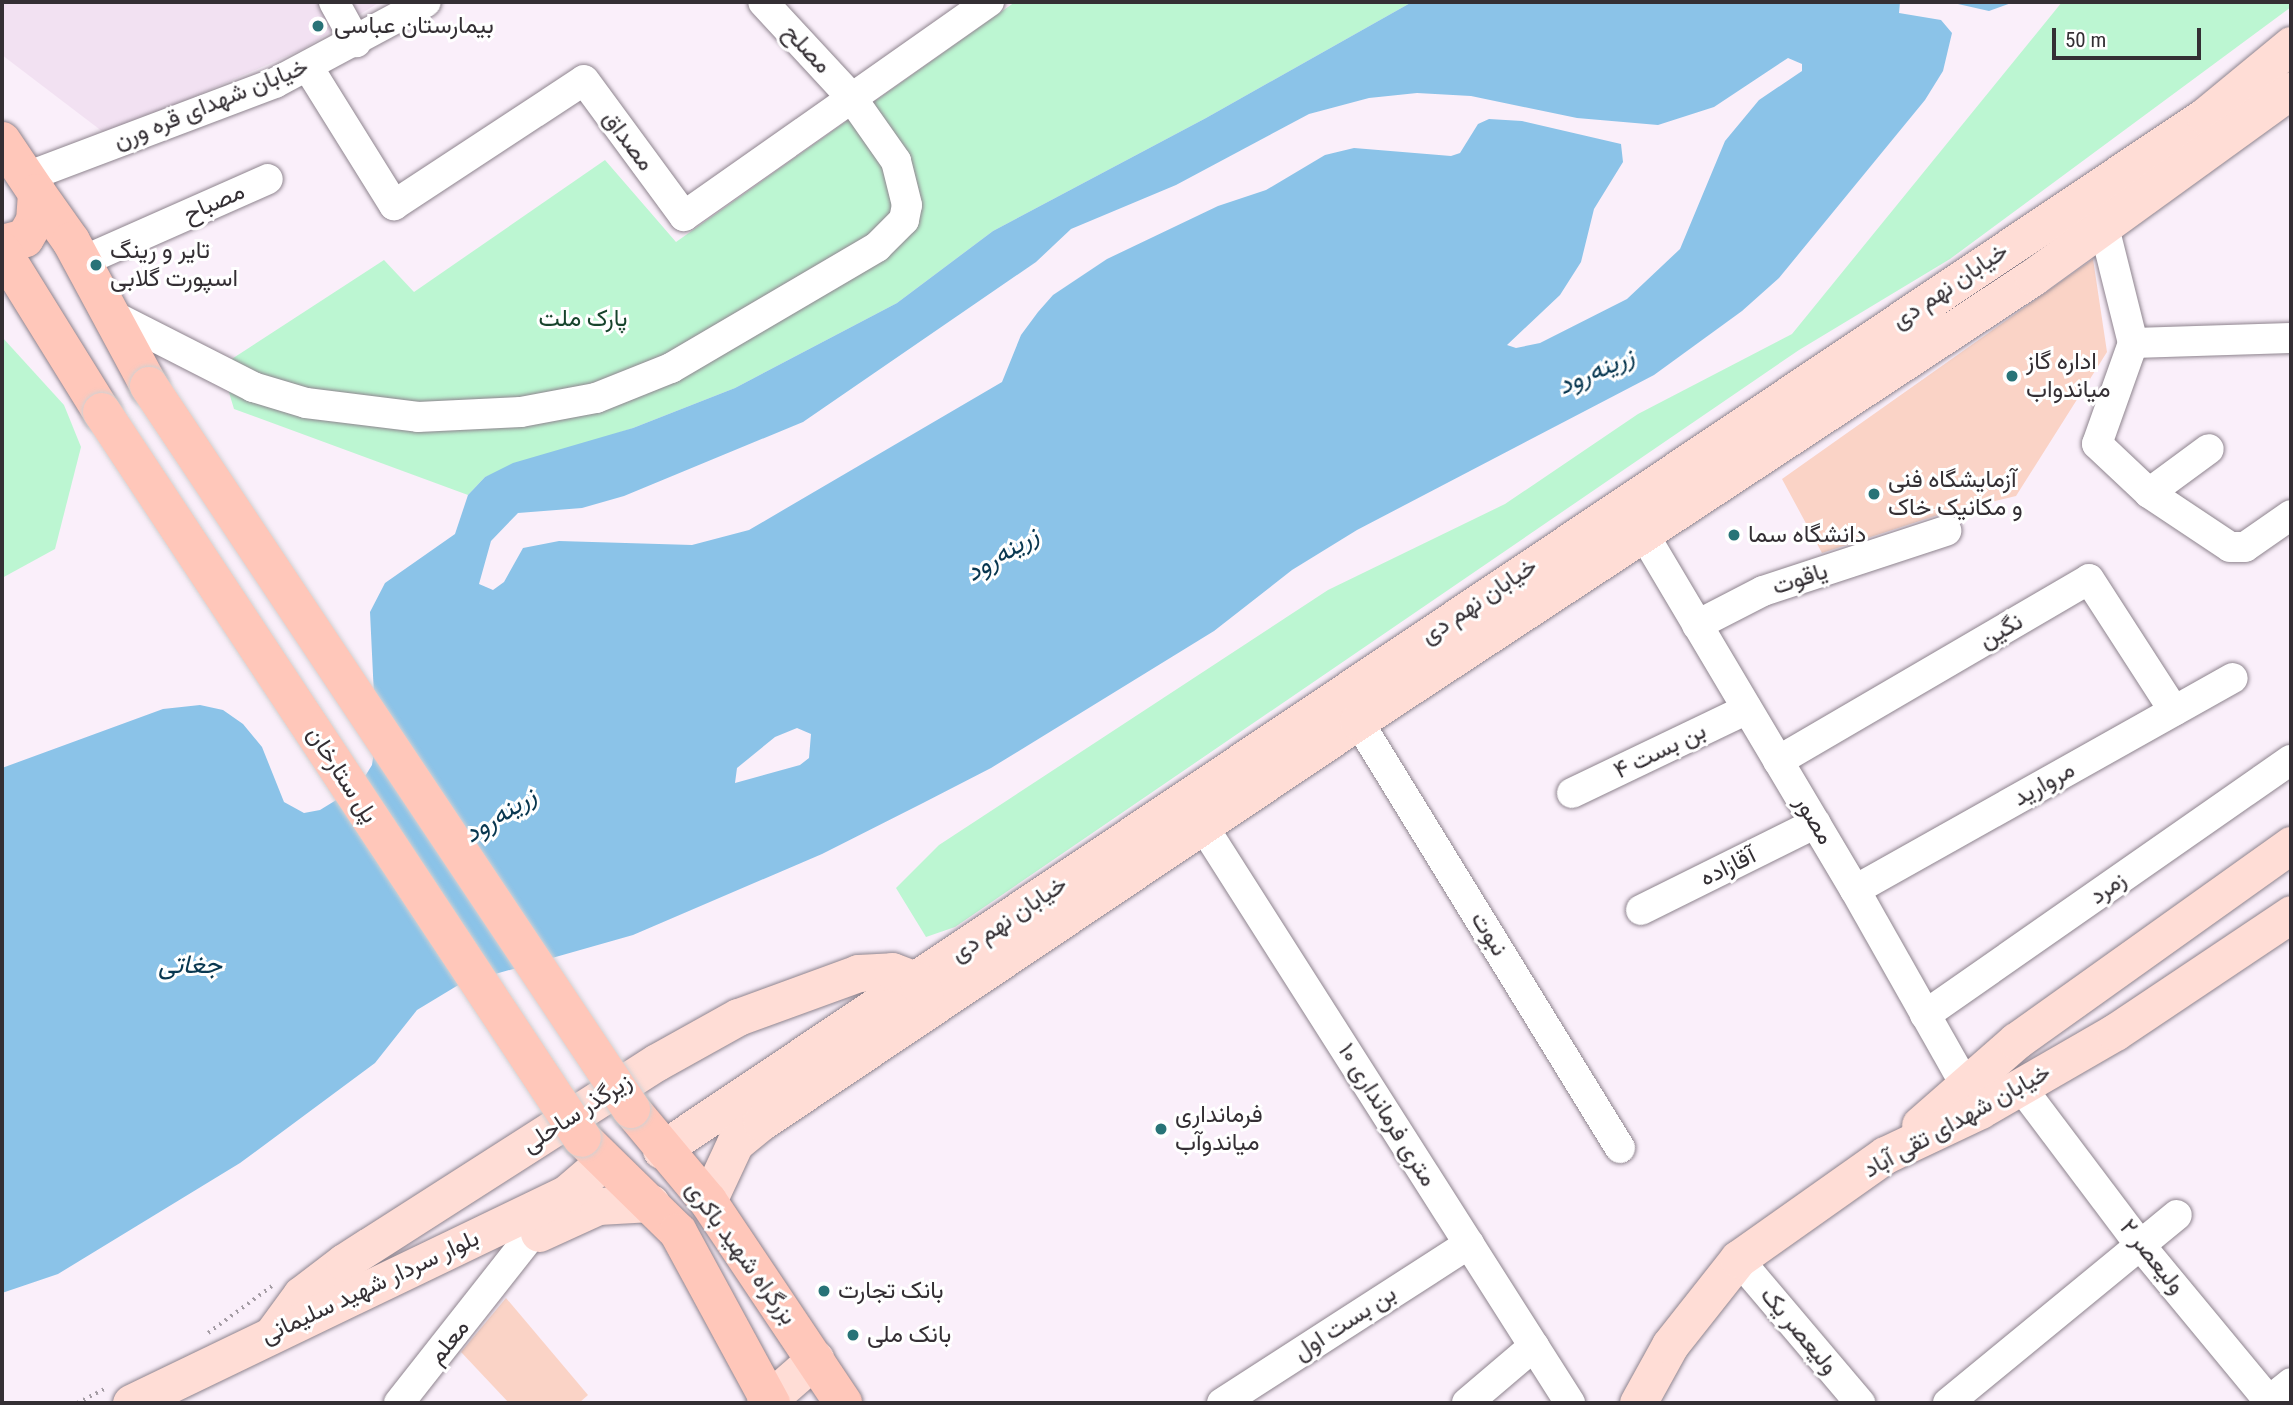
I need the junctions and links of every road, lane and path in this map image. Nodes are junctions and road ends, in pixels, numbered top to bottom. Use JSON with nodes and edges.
{"nodes":[{"id":1,"x":426,"y":2,"type":"edge"},
{"id":2,"x":763,"y":2,"type":"edge"},
{"id":3,"x":989,"y":2,"type":"edge"},
{"id":4,"x":337,"y":3,"type":"edge"},
{"id":5,"x":356,"y":42,"type":"junction"},
{"id":6,"x":2291,"y":46,"type":"edge"},
{"id":7,"x":308,"y":67,"type":"junction"},
{"id":8,"x":2291,"y":90,"type":"edge"},
{"id":9,"x":850,"y":97,"type":"junction"},
{"id":10,"x":2251,"y":100,"type":"junction"},
{"id":11,"x":2,"y":141,"type":"edge"},
{"id":12,"x":268,"y":179,"type":"dead end"},
{"id":13,"x":33,"y":184,"type":"junction"},
{"id":14,"x":2104,"y":227,"type":"junction"},
{"id":15,"x":2,"y":244,"type":"edge"},
{"id":16,"x":2,"y":251,"type":"edge"},
{"id":17,"x":83,"y":261,"type":"junction"},
{"id":18,"x":110,"y":314,"type":"junction"},
{"id":19,"x":2291,"y":338,"type":"edge"},
{"id":20,"x":2133,"y":343,"type":"junction"},
{"id":21,"x":2209,"y":449,"type":"dead end"},
{"id":22,"x":2149,"y":493,"type":"junction"},
{"id":23,"x":2291,"y":515,"type":"edge"},
{"id":24,"x":1633,"y":519,"type":"junction"},
{"id":25,"x":1946,"y":531,"type":"dead end"},
{"id":26,"x":1697,"y":625,"type":"junction"},
{"id":27,"x":2233,"y":678,"type":"dead end"},
{"id":28,"x":1747,"y":709,"type":"junction"},
{"id":29,"x":2174,"y":711,"type":"junction"},
{"id":30,"x":1358,"y":721,"type":"junction"},
{"id":31,"x":2291,"y":760,"type":"edge"},
{"id":32,"x":1779,"y":761,"type":"junction"},
{"id":33,"x":1572,"y":793,"type":"dead end"},
{"id":34,"x":1816,"y":823,"type":"junction"},
{"id":35,"x":1203,"y":826,"type":"junction"},
{"id":36,"x":2291,"y":845,"type":"edge"},
{"id":37,"x":1855,"y":890,"type":"junction"},
{"id":38,"x":1641,"y":910,"type":"dead end"},
{"id":39,"x":2291,"y":914,"type":"edge"},
{"id":40,"x":925,"y":995,"type":"junction"},
{"id":41,"x":1924,"y":1016,"type":"junction"},
{"id":42,"x":2021,"y":1087,"type":"junction"},
{"id":43,"x":1972,"y":1099,"type":"junction"},
{"id":44,"x":1620,"y":1148,"type":"dead end"},
{"id":45,"x":592,"y":1150,"type":"junction"},
{"id":46,"x":661,"y":1150,"type":"junction"},
{"id":47,"x":708,"y":1201,"type":"junction"},
{"id":48,"x":651,"y":1203,"type":"junction"},
{"id":49,"x":2177,"y":1215,"type":"dead end"},
{"id":50,"x":529,"y":1238,"type":"junction"},
{"id":51,"x":1469,"y":1244,"type":"junction"},
{"id":52,"x":2140,"y":1245,"type":"junction"},
{"id":53,"x":455,"y":1259,"type":"junction"},
{"id":54,"x":1738,"y":1259,"type":"junction"},
{"id":55,"x":281,"y":1279,"type":"dead end"},
{"id":56,"x":274,"y":1332,"type":"junction"},
{"id":57,"x":198,"y":1340,"type":"dead end"},
{"id":58,"x":1534,"y":1346,"type":"junction"},
{"id":59,"x":815,"y":1359,"type":"junction"},
{"id":60,"x":2291,"y":1383,"type":"edge"},
{"id":61,"x":121,"y":1395,"type":"edge"},
{"id":62,"x":768,"y":1402,"type":"edge"},
{"id":63,"x":77,"y":1403,"type":"edge"},
{"id":64,"x":181,"y":1403,"type":"edge"},
{"id":65,"x":399,"y":1403,"type":"edge"},
{"id":66,"x":843,"y":1403,"type":"edge"},
{"id":67,"x":1222,"y":1403,"type":"edge"},
{"id":68,"x":1467,"y":1403,"type":"edge"},
{"id":69,"x":1570,"y":1403,"type":"edge"},
{"id":70,"x":1638,"y":1403,"type":"edge"},
{"id":71,"x":1860,"y":1403,"type":"edge"},
{"id":72,"x":1948,"y":1403,"type":"edge"}],
"edges":[{"from":1,"to":5,"type":"street","name":"خیابان شهدای قره ورن"},
{"from":2,"to":9,"type":"street","name":"مصلح"},
{"from":3,"to":9,"type":"street","name":"مصداق"},
{"from":4,"to":5,"type":"street"},
{"from":5,"to":7,"type":"street","name":"خیابان شهدای قره ورن"},
{"from":6,"to":10,"type":"main road","name":"خیابان نهم دی"},
{"from":7,"to":9,"type":"street","name":"مصداق"},
{"from":7,"to":13,"type":"street","name":"خیابان شهدای قره ورن"},
{"from":8,"to":10,"type":"main road","name":"خیابان نهم دی"},
{"from":9,"to":18,"type":"street","name":"مصلح"},
{"from":10,"to":14,"type":"main road","name":"خیابان نهم دی"},
{"from":10,"to":24,"type":"main road","name":"خیابان نهم دی"},
{"from":11,"to":13,"type":"highway"},
{"from":12,"to":17,"type":"street","name":"مصباح"},
{"from":13,"to":15,"type":"highway"},
{"from":13,"to":17,"type":"highway"},
{"from":14,"to":20,"type":"street"},
{"from":14,"to":24,"type":"main road","name":"خیابان نهم دی"},
{"from":16,"to":45,"type":"highway","name":"پل ستارخان","bridge":true},
{"from":17,"to":18,"type":"highway"},
{"from":18,"to":46,"type":"highway","name":"بزرگراه شهید باکری","bridge":true},
{"from":19,"to":20,"type":"street"},
{"from":20,"to":22,"type":"street"},
{"from":21,"to":22,"type":"street"},
{"from":22,"to":23,"type":"street"},
{"from":24,"to":26,"type":"street","name":"مصور"},
{"from":24,"to":30,"type":"main road","name":"خیابان نهم دی"},
{"from":24,"to":40,"type":"main road","name":"خیابان نهم دی"},
{"from":25,"to":26,"type":"street","name":"یاقوت"},
{"from":26,"to":28,"type":"street","name":"مصور"},
{"from":27,"to":29,"type":"street","name":"مروارید"},
{"from":28,"to":32,"type":"street","name":"مصور"},
{"from":28,"to":33,"type":"street","name":"بن بست ۴"},
{"from":29,"to":32,"type":"street","name":"نگین"},
{"from":29,"to":37,"type":"street","name":"مروارید"},
{"from":30,"to":35,"type":"main road","name":"خیابان نهم دی"},
{"from":30,"to":44,"type":"street","name":"نبوت"},
{"from":31,"to":41,"type":"street","name":"زمرد"},
{"from":32,"to":34,"type":"street","name":"مصور"},
{"from":34,"to":37,"type":"street","name":"مصور"},
{"from":34,"to":38,"type":"street","name":"آقازاده"},
{"from":35,"to":40,"type":"main road","name":"خیابان نهم دی"},
{"from":35,"to":51,"type":"street","name":"۱۰ متری فرمانداری"},
{"from":36,"to":43,"type":"main road"},
{"from":37,"to":41,"type":"street","name":"مصور"},
{"from":39,"to":42,"type":"main road","name":"خیابان شهدای تقی آباد"},
{"from":40,"to":46,"type":"main road","name":"خیابان نهم دی"},
{"from":40,"to":47,"type":"main road","name":"خیابان نهم دی"},
{"from":40,"to":56,"type":"main road","name":"زیرگذر ساحلی"},
{"from":41,"to":43,"type":"street","name":"مصور"},
{"from":42,"to":43,"type":"main road","name":"خیابان شهدای تقی آباد"},
{"from":42,"to":52,"type":"street","name":"ولیعصر ۲"},
{"from":43,"to":54,"type":"main road","name":"خیابان شهدای تقی آباد"},
{"from":45,"to":48,"type":"highway","name":"بزرگراه شهید باکری"},
{"from":45,"to":53,"type":"main road","name":"بلوار سردار شهید سلیمانی"},
{"from":46,"to":47,"type":"highway","name":"بزرگراه شهید باکری"},
{"from":47,"to":59,"type":"highway","name":"بزرگراه شهید باکری"},
{"from":48,"to":50,"type":"main road","name":"بلوار سردار شهید سلیمانی"},
{"from":48,"to":62,"type":"highway","name":"بزرگراه شهید باکری"},
{"from":49,"to":52,"type":"street"},
{"from":50,"to":53,"type":"main road","name":"بلوار سردار شهید سلیمانی"},
{"from":50,"to":65,"type":"street","name":"معلم"},
{"from":51,"to":58,"type":"street","name":"۱۰ متری فرمانداری"},
{"from":51,"to":67,"type":"street","name":"بن بست اول"},
{"from":52,"to":60,"type":"street","name":"ولیعصر ۲"},
{"from":52,"to":72,"type":"street"},
{"from":53,"to":56,"type":"main road","name":"بلوار سردار شهید سلیمانی"},
{"from":53,"to":64,"type":"main road","name":"بلوار سردار شهید سلیمانی"},
{"from":54,"to":70,"type":"main road","name":"خیابان شهدای تقی آباد"},
{"from":54,"to":71,"type":"street","name":"ولیعصر یک"},
{"from":55,"to":57,"type":"path"},
{"from":56,"to":61,"type":"main road","name":"بلوار سردار شهید سلیمانی"},
{"from":58,"to":68,"type":"street"},
{"from":58,"to":69,"type":"street","name":"۱۰ متری فرمانداری"},
{"from":59,"to":62,"type":"main road"},
{"from":59,"to":66,"type":"highway","name":"بزرگراه شهید باکری"},
{"from":61,"to":63,"type":"path"}]}
